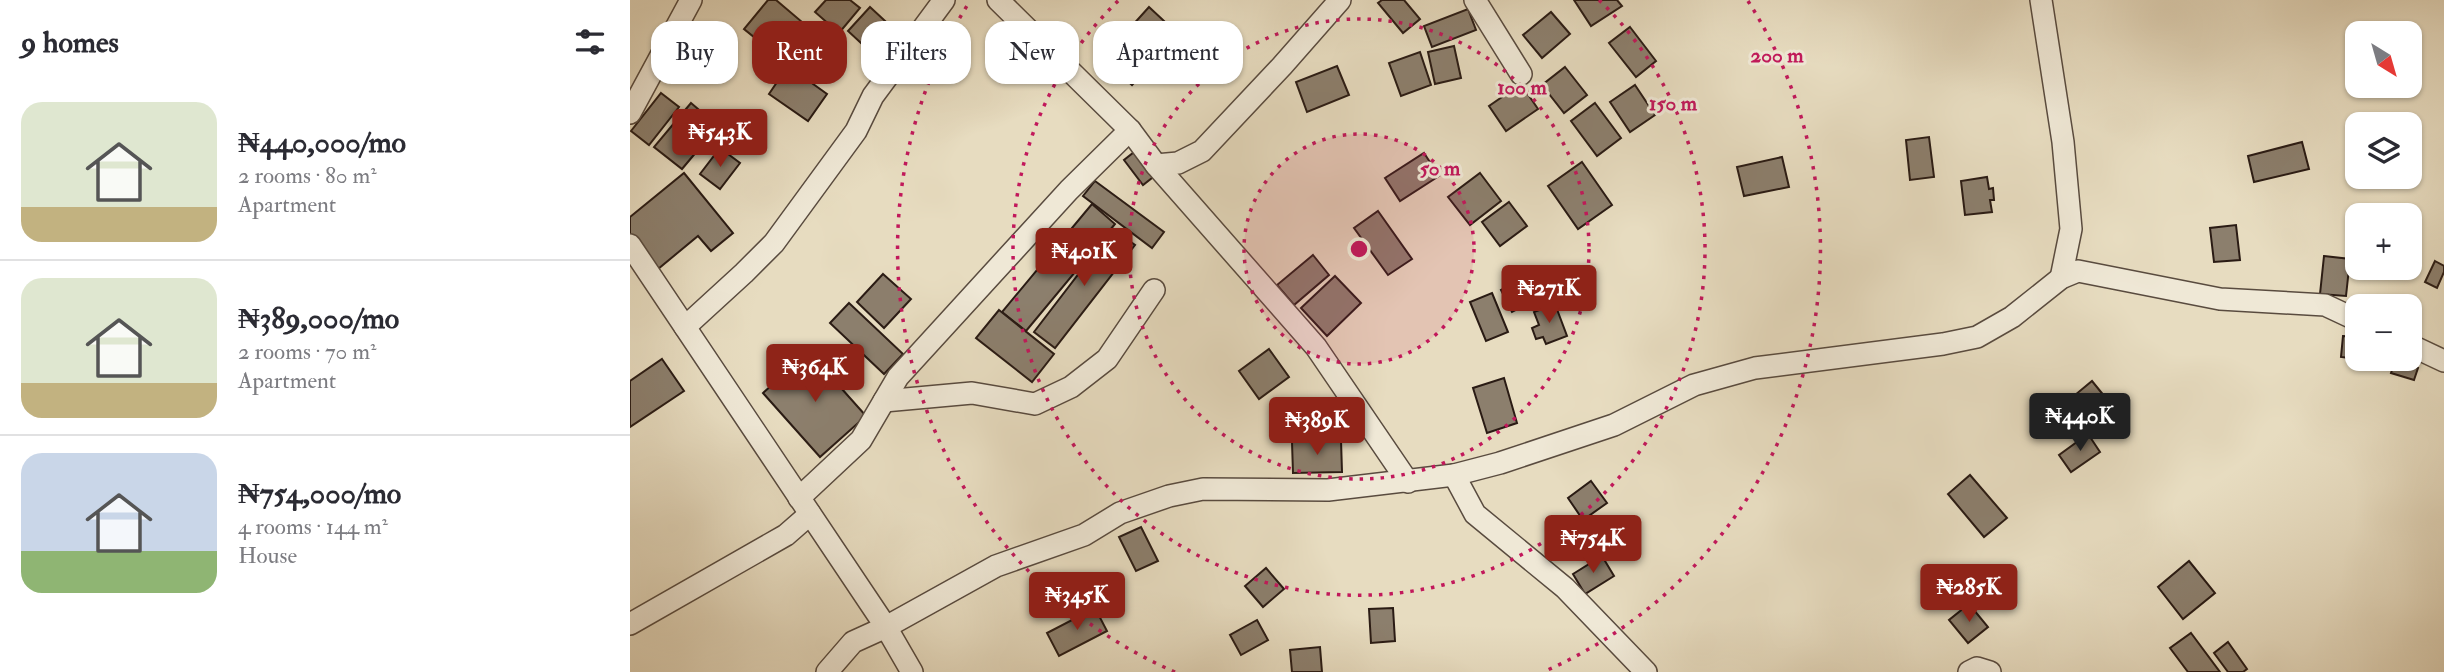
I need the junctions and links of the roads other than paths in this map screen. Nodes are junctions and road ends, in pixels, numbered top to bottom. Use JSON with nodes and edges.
{"nodes":[{"id":1,"x":691,"y":0,"type":"edge"},
{"id":2,"x":998,"y":0,"type":"edge"},
{"id":3,"x":1340,"y":0,"type":"edge"},
{"id":4,"x":1475,"y":0,"type":"edge"},
{"id":5,"x":2041,"y":0,"type":"edge"},
{"id":6,"x":941,"y":1,"type":"edge"},
{"id":7,"x":1521,"y":74,"type":"dead end"},
{"id":8,"x":630,"y":113,"type":"edge"},
{"id":9,"x":1130,"y":130,"type":"junction"},
{"id":10,"x":1157,"y":165,"type":"junction"},
{"id":11,"x":630,"y":245,"type":"edge"},
{"id":12,"x":2061,"y":278,"type":"junction"},
{"id":13,"x":1154,"y":290,"type":"dead end"},
{"id":14,"x":2345,"y":314,"type":"edge"},
{"id":15,"x":685,"y":327,"type":"junction"},
{"id":16,"x":2422,"y":351,"type":"edge"},
{"id":17,"x":2444,"y":361,"type":"edge"},
{"id":18,"x":884,"y":401,"type":"junction"},
{"id":19,"x":1454,"y":475,"type":"junction"},
{"id":20,"x":1408,"y":482,"type":"junction"},
{"id":21,"x":804,"y":506,"type":"junction"},
{"id":22,"x":630,"y":624,"type":"edge"},
{"id":23,"x":886,"y":627,"type":"junction"},
{"id":24,"x":827,"y":672,"type":"edge"},
{"id":25,"x":912,"y":672,"type":"edge"},
{"id":26,"x":1646,"y":672,"type":"edge"},
{"id":27,"x":1969,"y":672,"type":"edge"},
{"id":28,"x":1990,"y":672,"type":"edge"}],
"edges":[{"from":1,"to":8,"type":"street"},
{"from":2,"to":9,"type":"street"},
{"from":3,"to":10,"type":"street"},
{"from":4,"to":7,"type":"street"},
{"from":5,"to":12,"type":"street"},
{"from":6,"to":15,"type":"street"},
{"from":9,"to":10,"type":"street"},
{"from":9,"to":18,"type":"street"},
{"from":10,"to":20,"type":"street"},
{"from":11,"to":15,"type":"street"},
{"from":12,"to":14,"type":"street"},
{"from":12,"to":19,"type":"street"},
{"from":13,"to":18,"type":"street"},
{"from":15,"to":21,"type":"street"},
{"from":16,"to":17,"type":"street"},
{"from":18,"to":21,"type":"street"},
{"from":19,"to":20,"type":"street"},
{"from":19,"to":26,"type":"street"},
{"from":20,"to":23,"type":"street"},
{"from":21,"to":22,"type":"street"},
{"from":21,"to":23,"type":"street"},
{"from":23,"to":24,"type":"street"},
{"from":23,"to":25,"type":"street"},
{"from":27,"to":28,"type":"street"}]}
